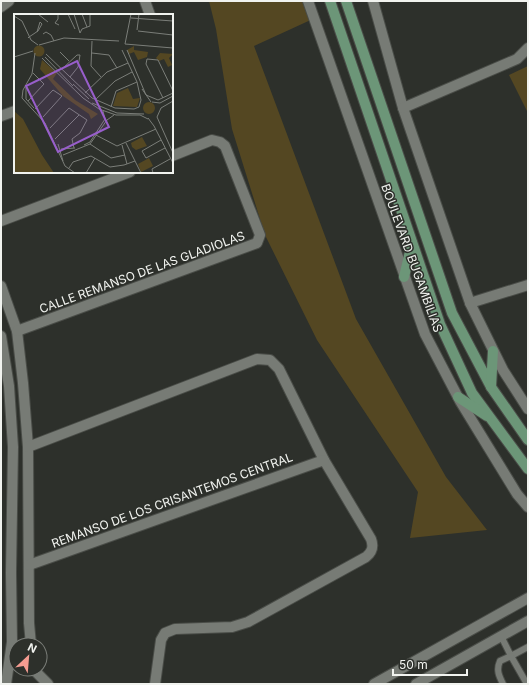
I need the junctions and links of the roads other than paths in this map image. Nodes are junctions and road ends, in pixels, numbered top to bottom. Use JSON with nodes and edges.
{"nodes":[{"id":1,"x":9,"y":1,"type":"edge"},
{"id":2,"x":145,"y":1,"type":"edge"},
{"id":3,"x":308,"y":1,"type":"edge"},
{"id":4,"x":330,"y":1,"type":"edge"},
{"id":5,"x":346,"y":1,"type":"edge"},
{"id":6,"x":375,"y":1,"type":"edge"},
{"id":7,"x":1,"y":7,"type":"edge"},
{"id":8,"x":150,"y":14,"type":"edge"},
{"id":9,"x":528,"y":48,"type":"edge"},
{"id":10,"x":403,"y":108,"type":"junction"},
{"id":11,"x":14,"y":111,"type":"edge"},
{"id":12,"x":1,"y":116,"type":"edge"},
{"id":13,"x":173,"y":156,"type":"edge"},
{"id":14,"x":127,"y":173,"type":"edge"},
{"id":15,"x":1,"y":221,"type":"edge"},
{"id":16,"x":412,"y":243,"type":"junction"},
{"id":17,"x":404,"y":277,"type":"junction"},
{"id":18,"x":528,"y":285,"type":"edge"},
{"id":19,"x":1,"y":286,"type":"edge"},
{"id":20,"x":470,"y":303,"type":"junction"},
{"id":21,"x":17,"y":331,"type":"junction"},
{"id":22,"x":1,"y":336,"type":"edge"},
{"id":23,"x":493,"y":351,"type":"junction"},
{"id":24,"x":491,"y":386,"type":"junction"},
{"id":25,"x":458,"y":397,"type":"junction"},
{"id":26,"x":526,"y":405,"type":"edge"},
{"id":27,"x":491,"y":419,"type":"junction"},
{"id":28,"x":528,"y":440,"type":"edge"},
{"id":29,"x":28,"y":447,"type":"junction"},
{"id":30,"x":324,"y":460,"type":"junction"},
{"id":31,"x":528,"y":469,"type":"edge"},
{"id":32,"x":528,"y":507,"type":"edge"},
{"id":33,"x":29,"y":565,"type":"junction"},
{"id":34,"x":528,"y":598,"type":"edge"},
{"id":35,"x":528,"y":621,"type":"edge"},
{"id":36,"x":501,"y":636,"type":"junction"},
{"id":37,"x":12,"y":637,"type":"edge"},
{"id":38,"x":30,"y":637,"type":"edge"},
{"id":39,"x":528,"y":646,"type":"edge"},
{"id":40,"x":511,"y":656,"type":"junction"},
{"id":41,"x":378,"y":683,"type":"edge"},
{"id":42,"x":155,"y":684,"type":"edge"},
{"id":43,"x":416,"y":684,"type":"edge"},
{"id":44,"x":503,"y":684,"type":"edge"},
{"id":45,"x":527,"y":684,"type":"edge"}],
"edges":[{"from":1,"to":7,"type":"street"},
{"from":2,"to":8,"type":"street"},
{"from":3,"to":17,"type":"street","name":"BOULEVARD BUGAMBILIAS"},
{"from":4,"to":16,"type":"street","name":"BOULEVARD BUGAMBILIAS"},
{"from":5,"to":24,"type":"street","name":"BOULEVARD BUGAMBILIAS"},
{"from":6,"to":10,"type":"street"},
{"from":9,"to":10,"type":"street"},
{"from":10,"to":20,"type":"street"},
{"from":11,"to":12,"type":"street"},
{"from":13,"to":21,"type":"street","name":"CALLE REMANSO DE LAS GLADIOLAS"},
{"from":14,"to":15,"type":"street"},
{"from":16,"to":17,"type":"street"},
{"from":16,"to":27,"type":"street","name":"BOULEVARD BUGAMBILIAS"},
{"from":17,"to":25,"type":"street","name":"BOULEVARD BUGAMBILIAS"},
{"from":18,"to":20,"type":"street"},
{"from":19,"to":21,"type":"street"},
{"from":20,"to":23,"type":"street"},
{"from":21,"to":29,"type":"street"},
{"from":22,"to":37,"type":"street"},
{"from":23,"to":24,"type":"street"},
{"from":23,"to":26,"type":"street"},
{"from":24,"to":28,"type":"street","name":"BOULEVARD BUGAMBILIAS"},
{"from":25,"to":27,"type":"street"},
{"from":25,"to":32,"type":"street","name":"BOULEVARD BUGAMBILIAS"},
{"from":27,"to":31,"type":"street","name":"BOULEVARD BUGAMBILIAS"},
{"from":29,"to":30,"type":"street"},
{"from":29,"to":33,"type":"street"},
{"from":30,"to":33,"type":"street","name":"REMANSO DE LOS CRISANTEMOS CENTRAL"},
{"from":30,"to":42,"type":"street"},
{"from":33,"to":38,"type":"street"},
{"from":34,"to":41,"type":"street"},
{"from":35,"to":36,"type":"street"},
{"from":36,"to":40,"type":"lane"},
{"from":36,"to":43,"type":"street"},
{"from":39,"to":40,"type":"lane"},
{"from":40,"to":44,"type":"lane"},
{"from":40,"to":45,"type":"lane"}]}
